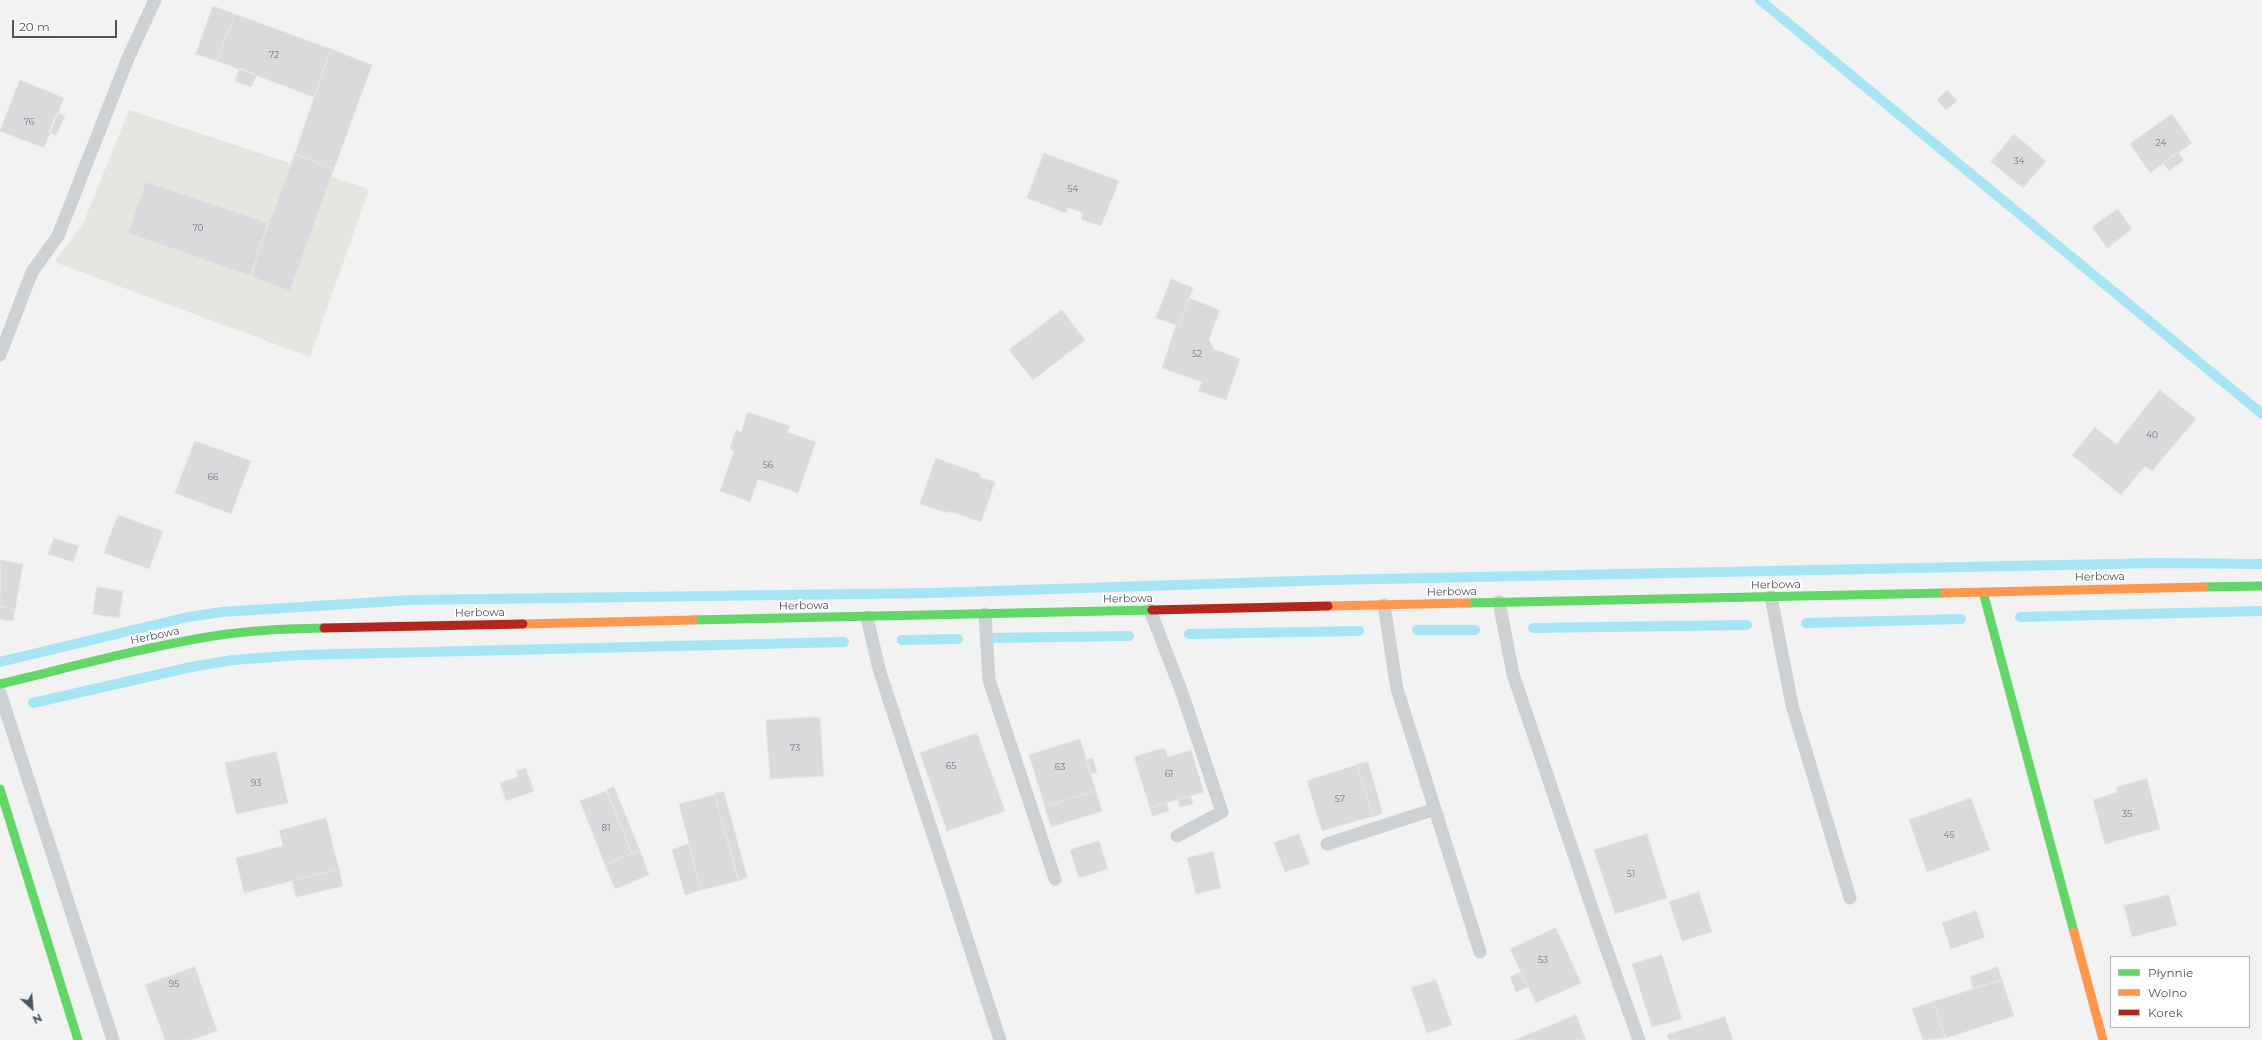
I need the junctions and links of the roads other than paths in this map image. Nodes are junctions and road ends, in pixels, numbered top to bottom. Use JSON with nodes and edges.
{"nodes":[{"id":1,"x":155,"y":0,"type":"edge"},
{"id":2,"x":0,"y":355,"type":"edge"},
{"id":3,"x":2262,"y":586,"type":"edge"},
{"id":4,"x":1983,"y":592,"type":"junction"},
{"id":5,"x":1771,"y":597,"type":"junction"},
{"id":6,"x":1499,"y":602,"type":"junction"},
{"id":7,"x":1384,"y":605,"type":"junction"},
{"id":8,"x":1150,"y":610,"type":"junction"},
{"id":9,"x":985,"y":614,"type":"junction"},
{"id":10,"x":867,"y":616,"type":"junction"},
{"id":11,"x":0,"y":684,"type":"edge"},
{"id":12,"x":0,"y":693,"type":"edge"},
{"id":13,"x":0,"y":789,"type":"edge"},
{"id":14,"x":1435,"y":808,"type":"junction"},
{"id":15,"x":1177,"y":836,"type":"dead end"},
{"id":16,"x":1327,"y":844,"type":"dead end"},
{"id":17,"x":1055,"y":879,"type":"dead end"},
{"id":18,"x":1850,"y":898,"type":"dead end"},
{"id":19,"x":1480,"y":952,"type":"dead end"},
{"id":20,"x":78,"y":1040,"type":"edge"},
{"id":21,"x":112,"y":1040,"type":"edge"},
{"id":22,"x":1000,"y":1040,"type":"edge"},
{"id":23,"x":1639,"y":1040,"type":"edge"},
{"id":24,"x":2103,"y":1040,"type":"edge"}],
"edges":[{"from":1,"to":2,"type":"lane"},
{"from":3,"to":4,"type":"street","name":"Herbowa"},
{"from":4,"to":5,"type":"street","name":"Herbowa"},
{"from":4,"to":24,"type":"street"},
{"from":5,"to":6,"type":"street","name":"Herbowa"},
{"from":5,"to":18,"type":"lane"},
{"from":6,"to":7,"type":"street","name":"Herbowa"},
{"from":6,"to":23,"type":"lane"},
{"from":7,"to":8,"type":"street","name":"Herbowa"},
{"from":7,"to":14,"type":"lane"},
{"from":8,"to":9,"type":"street","name":"Herbowa"},
{"from":8,"to":15,"type":"lane"},
{"from":9,"to":10,"type":"street","name":"Herbowa"},
{"from":9,"to":17,"type":"lane"},
{"from":10,"to":11,"type":"street","name":"Herbowa"},
{"from":10,"to":22,"type":"lane"},
{"from":12,"to":21,"type":"lane"},
{"from":13,"to":20,"type":"street"},
{"from":14,"to":16,"type":"lane"},
{"from":14,"to":19,"type":"lane"}]}
